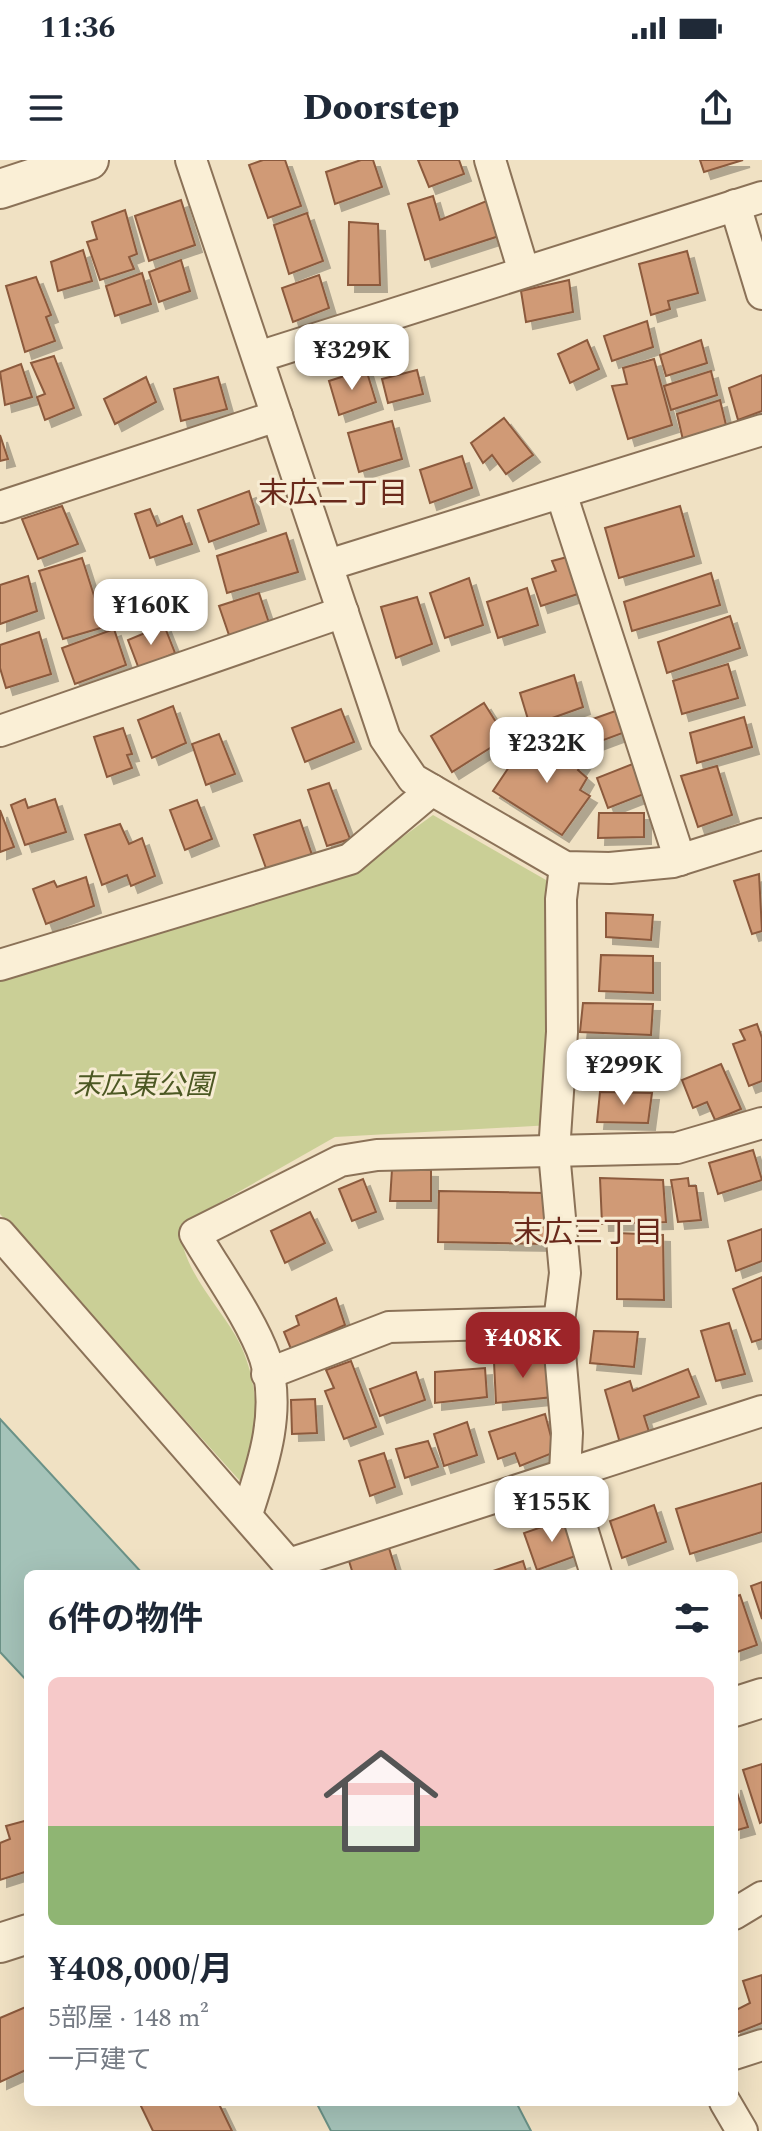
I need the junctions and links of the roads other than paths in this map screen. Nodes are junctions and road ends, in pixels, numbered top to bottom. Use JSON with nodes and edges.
{"nodes":[{"id":1,"x":89,"y":160,"type":"edge"},
{"id":2,"x":191,"y":160,"type":"edge"},
{"id":3,"x":490,"y":160,"type":"edge"},
{"id":4,"x":0,"y":189,"type":"edge"},
{"id":5,"x":748,"y":201,"type":"edge"},
{"id":6,"x":524,"y":272,"type":"junction"},
{"id":7,"x":762,"y":294,"type":"edge"},
{"id":8,"x":258,"y":357,"type":"junction"},
{"id":9,"x":277,"y":416,"type":"junction"},
{"id":10,"x":762,"y":430,"type":"edge"},
{"id":11,"x":561,"y":493,"type":"junction"},
{"id":12,"x":0,"y":507,"type":"edge"},
{"id":13,"x":328,"y":565,"type":"junction"},
{"id":14,"x":343,"y":612,"type":"junction"},
{"id":15,"x":0,"y":731,"type":"edge"},
{"id":16,"x":432,"y":790,"type":"junction"},
{"id":17,"x":762,"y":834,"type":"edge"},
{"id":18,"x":680,"y":860,"type":"junction"},
{"id":19,"x":565,"y":867,"type":"junction"},
{"id":20,"x":0,"y":965,"type":"edge"},
{"id":21,"x":762,"y":1123,"type":"edge"},
{"id":22,"x":554,"y":1152,"type":"junction"},
{"id":23,"x":0,"y":1234,"type":"edge"},
{"id":24,"x":559,"y":1322,"type":"junction"},
{"id":25,"x":267,"y":1374,"type":"junction"},
{"id":26,"x":762,"y":1411,"type":"edge"},
{"id":27,"x":565,"y":1473,"type":"junction"},
{"id":28,"x":247,"y":1514,"type":"junction"},
{"id":29,"x":293,"y":1569,"type":"edge"},
{"id":30,"x":595,"y":1570,"type":"edge"},
{"id":31,"x":762,"y":1698,"type":"edge"},
{"id":32,"x":738,"y":1706,"type":"edge"},
{"id":33,"x":762,"y":1897,"type":"edge"},
{"id":34,"x":738,"y":1912,"type":"edge"},
{"id":35,"x":24,"y":1935,"type":"edge"},
{"id":36,"x":0,"y":1943,"type":"edge"},
{"id":37,"x":762,"y":2045,"type":"edge"},
{"id":38,"x":738,"y":2053,"type":"edge"},
{"id":39,"x":727,"y":2106,"type":"edge"},
{"id":40,"x":742,"y":2131,"type":"edge"}],
"edges":[{"from":1,"to":4,"type":"street"},
{"from":2,"to":8,"type":"street"},
{"from":3,"to":6,"type":"street"},
{"from":5,"to":6,"type":"street"},
{"from":5,"to":7,"type":"street"},
{"from":6,"to":8,"type":"street"},
{"from":8,"to":9,"type":"street"},
{"from":9,"to":12,"type":"street"},
{"from":9,"to":13,"type":"street"},
{"from":10,"to":11,"type":"street"},
{"from":11,"to":13,"type":"street"},
{"from":11,"to":18,"type":"street"},
{"from":13,"to":14,"type":"street"},
{"from":14,"to":15,"type":"street"},
{"from":14,"to":16,"type":"street"},
{"from":16,"to":19,"type":"street"},
{"from":16,"to":20,"type":"street"},
{"from":17,"to":18,"type":"street"},
{"from":18,"to":19,"type":"street"},
{"from":19,"to":22,"type":"street"},
{"from":21,"to":22,"type":"street"},
{"from":22,"to":24,"type":"street"},
{"from":22,"to":25,"type":"street"},
{"from":23,"to":28,"type":"street"},
{"from":24,"to":25,"type":"street"},
{"from":24,"to":27,"type":"street"},
{"from":25,"to":28,"type":"street"},
{"from":26,"to":27,"type":"street"},
{"from":27,"to":29,"type":"street"},
{"from":27,"to":30,"type":"street"},
{"from":28,"to":29,"type":"street"},
{"from":31,"to":32,"type":"street"},
{"from":33,"to":34,"type":"street"},
{"from":35,"to":36,"type":"street"},
{"from":37,"to":38,"type":"street"},
{"from":39,"to":40,"type":"street"}]}
